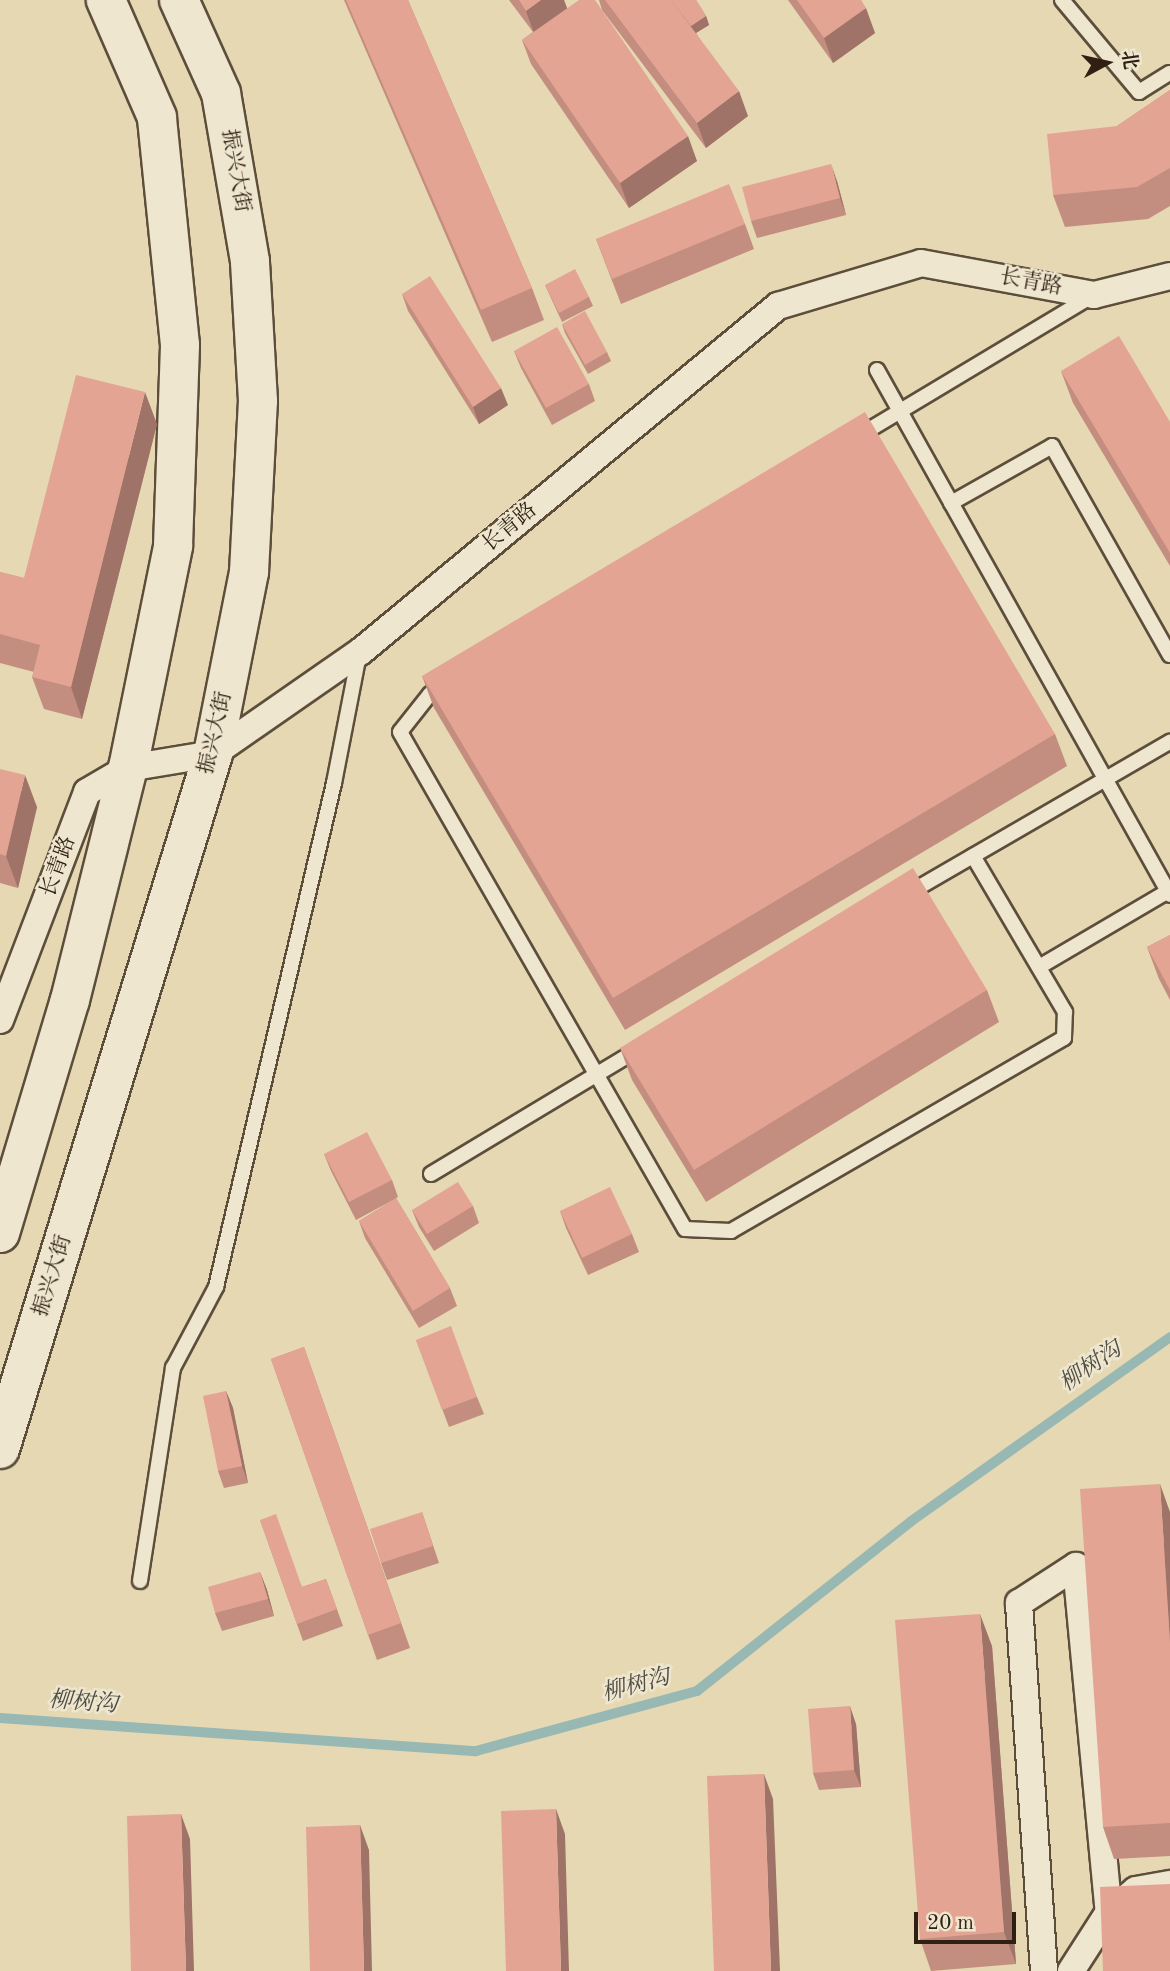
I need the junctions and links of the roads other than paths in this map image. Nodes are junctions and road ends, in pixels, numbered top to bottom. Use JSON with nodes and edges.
{"nodes":[{"id":1,"x":106,"y":0,"type":"edge"},
{"id":2,"x":179,"y":0,"type":"edge"},
{"id":3,"x":1062,"y":0,"type":"edge"},
{"id":4,"x":1170,"y":73,"type":"edge"},
{"id":5,"x":1170,"y":276,"type":"edge"},
{"id":6,"x":1094,"y":295,"type":"junction"},
{"id":7,"x":877,"y":370,"type":"dead end"},
{"id":8,"x":900,"y":411,"type":"junction"},
{"id":9,"x":841,"y":446,"type":"edge"},
{"id":10,"x":951,"y":503,"type":"junction"},
{"id":11,"x":360,"y":652,"type":"junction"},
{"id":12,"x":1170,"y":655,"type":"edge"},
{"id":13,"x":453,"y":680,"type":"edge"},
{"id":14,"x":1170,"y":742,"type":"edge"},
{"id":15,"x":214,"y":754,"type":"junction"},
{"id":16,"x":128,"y":768,"type":"junction"},
{"id":17,"x":1105,"y":779,"type":"junction"},
{"id":18,"x":973,"y":856,"type":"junction"},
{"id":19,"x":1169,"y":892,"type":"edge"},
{"id":20,"x":891,"y":904,"type":"edge"},
{"id":21,"x":1039,"y":967,"type":"junction"},
{"id":22,"x":0,"y":1020,"type":"edge"},
{"id":23,"x":655,"y":1039,"type":"edge"},
{"id":24,"x":596,"y":1073,"type":"junction"},
{"id":25,"x":431,"y":1174,"type":"dead end"},
{"id":26,"x":0,"y":1233,"type":"edge"},
{"id":27,"x":0,"y":1449,"type":"edge"},
{"id":28,"x":140,"y":1581,"type":"dead end"},
{"id":29,"x":1170,"y":1884,"type":"edge"},
{"id":30,"x":1109,"y":1912,"type":"junction"},
{"id":31,"x":1093,"y":1937,"type":"junction"},
{"id":32,"x":1044,"y":1971,"type":"edge"},
{"id":33,"x":1071,"y":1971,"type":"edge"},
{"id":34,"x":1095,"y":1971,"type":"edge"}],
"edges":[{"from":1,"to":16,"type":"street"},
{"from":2,"to":15,"type":"street","name":"振兴大街"},
{"from":3,"to":4,"type":"lane"},
{"from":5,"to":6,"type":"street","name":"长青路"},
{"from":6,"to":8,"type":"lane"},
{"from":6,"to":11,"type":"street","name":"长青路"},
{"from":7,"to":8,"type":"lane"},
{"from":8,"to":9,"type":"lane"},
{"from":8,"to":10,"type":"lane"},
{"from":10,"to":12,"type":"lane"},
{"from":10,"to":17,"type":"lane"},
{"from":11,"to":15,"type":"street","name":"长青路"},
{"from":11,"to":28,"type":"lane"},
{"from":13,"to":24,"type":"lane"},
{"from":14,"to":17,"type":"lane"},
{"from":15,"to":16,"type":"street","name":"长青路"},
{"from":15,"to":27,"type":"street","name":"振兴大街"},
{"from":16,"to":22,"type":"street","name":"长青路"},
{"from":16,"to":26,"type":"street"},
{"from":17,"to":18,"type":"lane"},
{"from":17,"to":19,"type":"lane"},
{"from":18,"to":20,"type":"lane"},
{"from":18,"to":21,"type":"lane"},
{"from":19,"to":21,"type":"lane"},
{"from":21,"to":24,"type":"lane"},
{"from":23,"to":24,"type":"lane"},
{"from":24,"to":25,"type":"lane"},
{"from":29,"to":30,"type":"street"},
{"from":30,"to":31,"type":"street"},
{"from":30,"to":32,"type":"street"},
{"from":31,"to":33,"type":"street"},
{"from":31,"to":34,"type":"street"}]}
